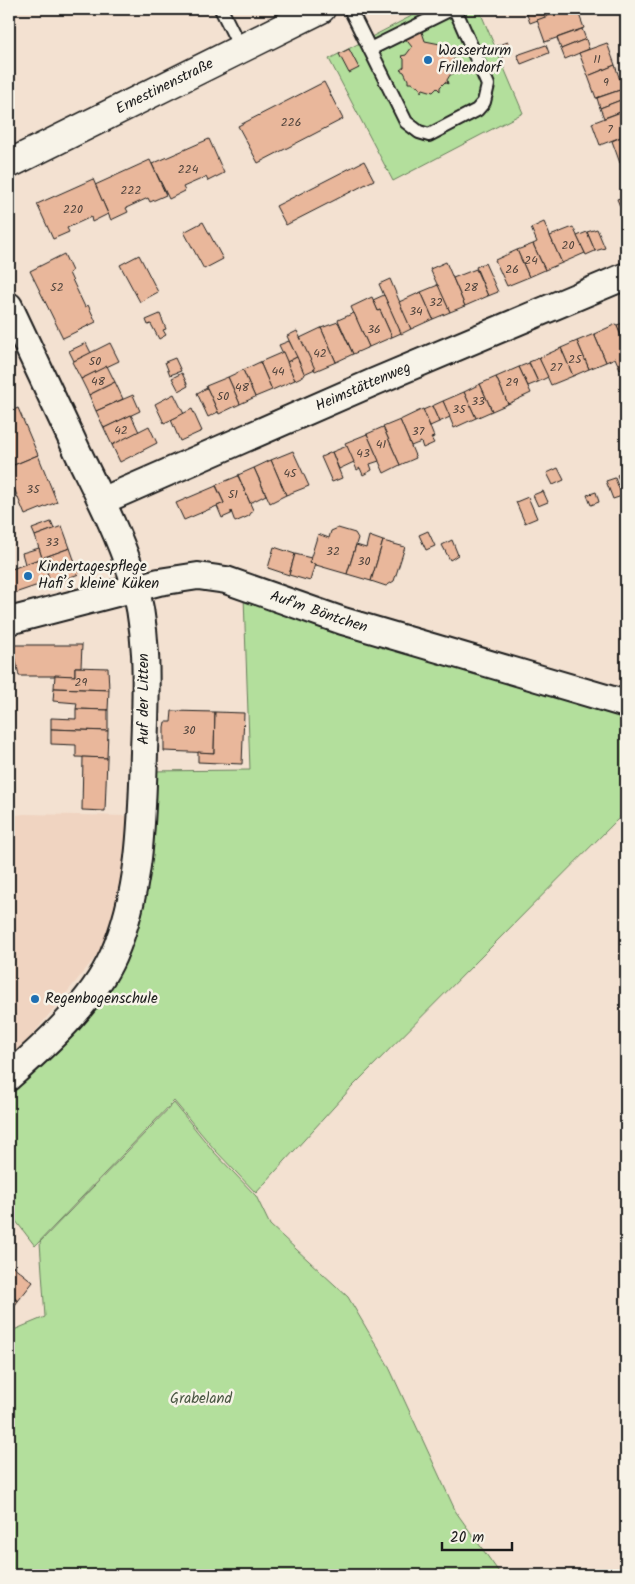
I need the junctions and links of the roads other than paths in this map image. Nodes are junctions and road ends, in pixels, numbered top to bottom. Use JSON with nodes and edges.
{"nodes":[{"id":1,"x":221,"y":9,"type":"edge"},
{"id":2,"x":320,"y":9,"type":"edge"},
{"id":3,"x":350,"y":9,"type":"edge"},
{"id":4,"x":451,"y":9,"type":"edge"},
{"id":5,"x":455,"y":9,"type":"edge"},
{"id":6,"x":241,"y":49,"type":"junction"},
{"id":7,"x":370,"y":49,"type":"junction"},
{"id":8,"x":9,"y":164,"type":"edge"},
{"id":9,"x":626,"y":276,"type":"edge"},
{"id":10,"x":9,"y":306,"type":"edge"},
{"id":11,"x":102,"y":501,"type":"junction"},
{"id":12,"x":135,"y":588,"type":"junction"},
{"id":13,"x":9,"y":621,"type":"edge"},
{"id":14,"x":626,"y":704,"type":"edge"},
{"id":15,"x":9,"y":1078,"type":"edge"}],
"edges":[{"from":1,"to":6,"type":"lane"},
{"from":2,"to":6,"type":"main road","name":"Ernestinenstraße"},
{"from":3,"to":7,"type":"lane"},
{"from":4,"to":7,"type":"lane"},
{"from":5,"to":7,"type":"lane"},
{"from":6,"to":8,"type":"main road","name":"Ernestinenstraße"},
{"from":9,"to":11,"type":"street","name":"Heimstättenweg"},
{"from":10,"to":11,"type":"street","name":"Auf der Litten"},
{"from":11,"to":12,"type":"street","name":"Auf der Litten"},
{"from":12,"to":13,"type":"street","name":"Auf'm Böntchen"},
{"from":12,"to":14,"type":"street","name":"Auf'm Böntchen"},
{"from":12,"to":15,"type":"street","name":"Auf der Litten"}]}
